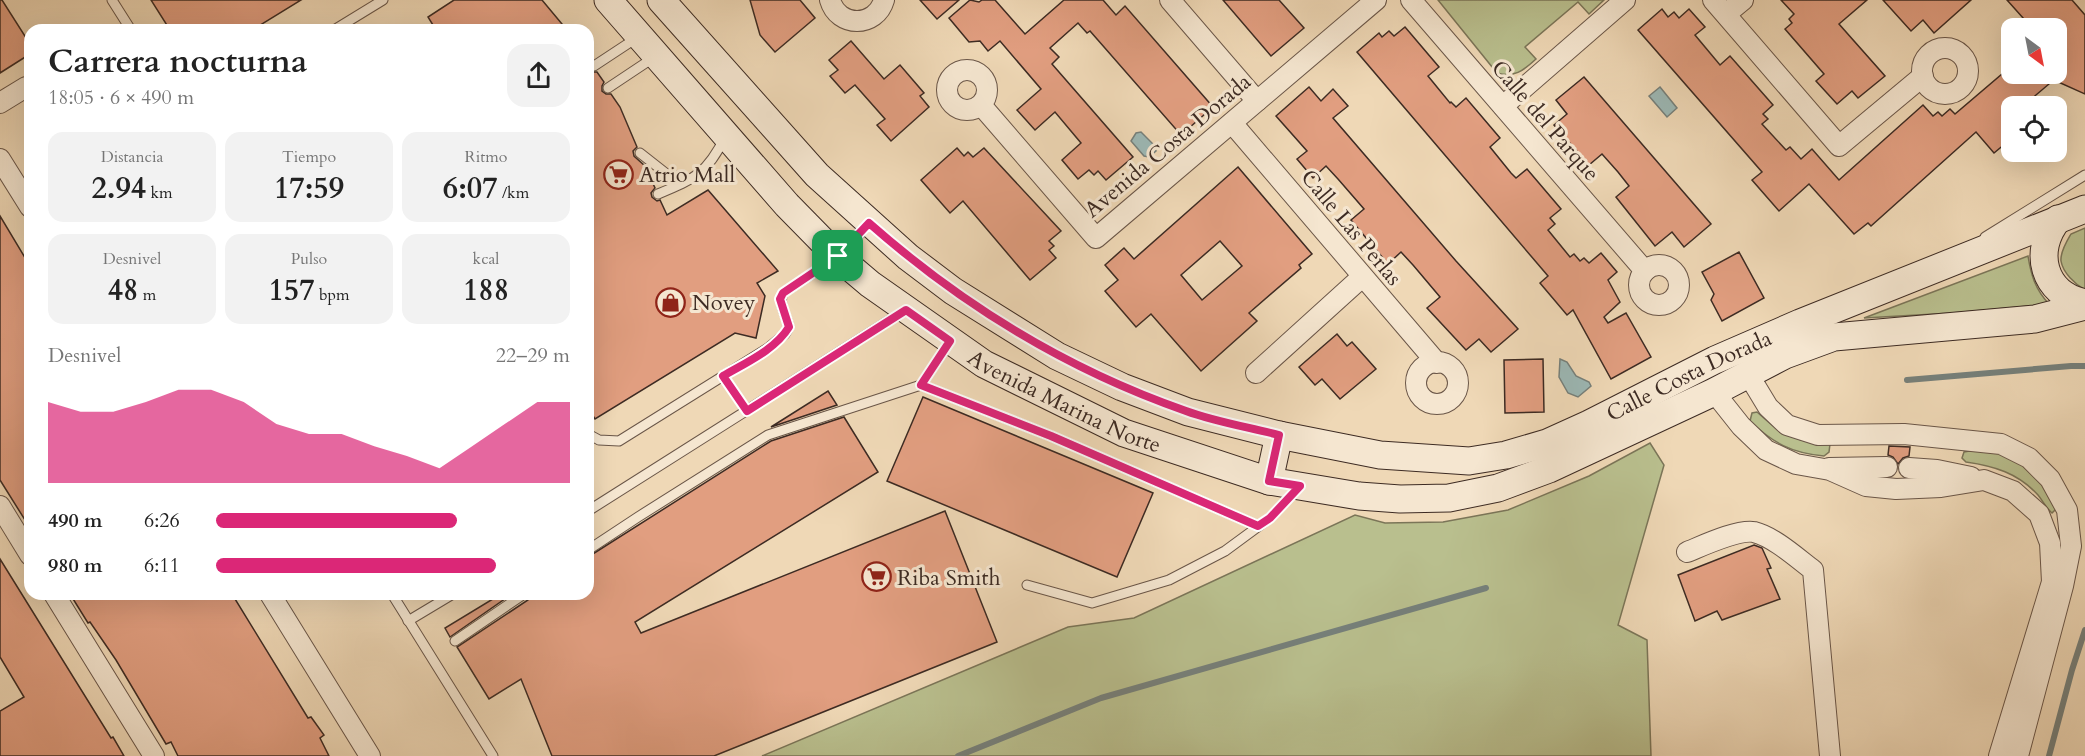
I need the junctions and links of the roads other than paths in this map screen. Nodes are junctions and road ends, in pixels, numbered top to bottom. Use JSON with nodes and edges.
{"nodes":[{"id":1,"x":112,"y":0,"type":"edge"},
{"id":2,"x":383,"y":0,"type":"edge"},
{"id":3,"x":608,"y":0,"type":"edge"},
{"id":4,"x":661,"y":0,"type":"edge"},
{"id":5,"x":830,"y":0,"type":"edge"},
{"id":6,"x":884,"y":0,"type":"edge"},
{"id":7,"x":1170,"y":0,"type":"edge"},
{"id":8,"x":1376,"y":0,"type":"edge"},
{"id":9,"x":1411,"y":0,"type":"edge"},
{"id":10,"x":1625,"y":0,"type":"edge"},
{"id":11,"x":1743,"y":0,"type":"edge"},
{"id":12,"x":1720,"y":7,"type":"edge"},
{"id":13,"x":127,"y":24,"type":"edge"},
{"id":14,"x":344,"y":24,"type":"edge"},
{"id":15,"x":648,"y":46,"type":"junction"},
{"id":16,"x":594,"y":66,"type":"dead end"},
{"id":17,"x":1923,"y":75,"type":"dead end"},
{"id":18,"x":24,"y":88,"type":"edge"},
{"id":19,"x":608,"y":88,"type":"dead end"},
{"id":20,"x":1257,"y":101,"type":"junction"},
{"id":21,"x":0,"y":103,"type":"edge"},
{"id":22,"x":981,"y":105,"type":"dead end"},
{"id":23,"x":1503,"y":106,"type":"junction"},
{"id":24,"x":1232,"y":123,"type":"junction"},
{"id":25,"x":726,"y":135,"type":"junction"},
{"id":26,"x":640,"y":153,"type":"dead end"},
{"id":27,"x":0,"y":159,"type":"edge"},
{"id":28,"x":2085,"y":175,"type":"edge"},
{"id":29,"x":692,"y":180,"type":"junction"},
{"id":30,"x":658,"y":194,"type":"dead end"},
{"id":31,"x":24,"y":197,"type":"edge"},
{"id":32,"x":2085,"y":209,"type":"edge"},
{"id":33,"x":2058,"y":219,"type":"junction"},
{"id":34,"x":869,"y":223,"type":"junction"},
{"id":35,"x":838,"y":256,"type":"junction"},
{"id":36,"x":1645,"y":270,"type":"dead end"},
{"id":37,"x":1932,"y":270,"type":"junction"},
{"id":38,"x":1362,"y":277,"type":"junction"},
{"id":39,"x":2085,"y":305,"type":"edge"},
{"id":40,"x":906,"y":310,"type":"junction"},
{"id":41,"x":950,"y":341,"type":"junction"},
{"id":42,"x":1437,"y":363,"type":"dead end"},
{"id":43,"x":1256,"y":373,"type":"dead end"},
{"id":44,"x":1748,"y":374,"type":"junction"},
{"id":45,"x":723,"y":376,"type":"junction"},
{"id":46,"x":921,"y":385,"type":"junction"},
{"id":47,"x":1714,"y":392,"type":"junction"},
{"id":48,"x":747,"y":411,"type":"junction"},
{"id":49,"x":1279,"y":435,"type":"junction"},
{"id":50,"x":594,"y":437,"type":"edge"},
{"id":51,"x":1887,"y":467,"type":"dead end"},
{"id":52,"x":1823,"y":468,"type":"junction"},
{"id":53,"x":1909,"y":468,"type":"dead end"},
{"id":54,"x":1984,"y":480,"type":"junction"},
{"id":55,"x":1269,"y":481,"type":"junction"},
{"id":56,"x":1300,"y":486,"type":"junction"},
{"id":57,"x":0,"y":506,"type":"edge"},
{"id":58,"x":594,"y":507,"type":"edge"},
{"id":59,"x":1258,"y":526,"type":"junction"},
{"id":60,"x":24,"y":545,"type":"edge"},
{"id":61,"x":594,"y":546,"type":"edge"},
{"id":62,"x":1687,"y":552,"type":"dead end"},
{"id":63,"x":1027,"y":585,"type":"dead end"},
{"id":64,"x":58,"y":600,"type":"edge"},
{"id":65,"x":274,"y":600,"type":"edge"},
{"id":66,"x":396,"y":600,"type":"edge"},
{"id":67,"x":443,"y":600,"type":"edge"},
{"id":68,"x":515,"y":600,"type":"edge"},
{"id":69,"x":408,"y":621,"type":"junction"},
{"id":70,"x":454,"y":641,"type":"dead end"},
{"id":71,"x":154,"y":756,"type":"edge"},
{"id":72,"x":370,"y":756,"type":"edge"},
{"id":73,"x":493,"y":756,"type":"edge"},
{"id":74,"x":1830,"y":756,"type":"edge"},
{"id":75,"x":1999,"y":756,"type":"edge"},
{"id":76,"x":2018,"y":756,"type":"edge"}],
"edges":[{"from":1,"to":13,"type":"lane"},
{"from":2,"to":14,"type":"lane"},
{"from":3,"to":15,"type":"main road","name":"Avenida Marina Norte"},
{"from":4,"to":34,"type":"main road","name":"Avenida Marina Norte"},
{"from":5,"to":6,"type":"street"},
{"from":7,"to":20,"type":"street"},
{"from":8,"to":20,"type":"street","name":"Avenida Costa Dorada"},
{"from":9,"to":23,"type":"street","name":"Calle del Parque"},
{"from":10,"to":23,"type":"street"},
{"from":11,"to":12,"type":"street"},
{"from":12,"to":17,"type":"street"},
{"from":15,"to":16,"type":"lane"},
{"from":15,"to":19,"type":"lane"},
{"from":15,"to":25,"type":"main road","name":"Avenida Marina Norte"},
{"from":18,"to":21,"type":"street"},
{"from":20,"to":24,"type":"street","name":"Avenida Costa Dorada"},
{"from":22,"to":24,"type":"street","name":"Avenida Costa Dorada"},
{"from":23,"to":36,"type":"street","name":"Calle del Parque"},
{"from":24,"to":38,"type":"street","name":"Calle Las Perlas"},
{"from":25,"to":29,"type":"lane"},
{"from":25,"to":35,"type":"main road","name":"Avenida Marina Norte"},
{"from":26,"to":29,"type":"lane"},
{"from":27,"to":31,"type":"street"},
{"from":28,"to":37,"type":"lane"},
{"from":29,"to":30,"type":"lane"},
{"from":32,"to":33,"type":"main road","name":"Calle Costa Dorada"},
{"from":33,"to":37,"type":"main road","name":"Calle Costa Dorada"},
{"from":33,"to":39,"type":"main road"},
{"from":34,"to":35,"type":"lane"},
{"from":34,"to":49,"type":"main road","name":"Avenida Marina Norte"},
{"from":35,"to":40,"type":"main road","name":"Avenida Marina Norte"},
{"from":35,"to":45,"type":"lane"},
{"from":37,"to":49,"type":"main road","name":"Calle Costa Dorada"},
{"from":38,"to":42,"type":"street","name":"Calle Las Perlas"},
{"from":38,"to":43,"type":"street"},
{"from":39,"to":44,"type":"main road","name":"Calle Costa Dorada"},
{"from":40,"to":41,"type":"main road","name":"Avenida Marina Norte"},
{"from":40,"to":48,"type":"lane"},
{"from":41,"to":46,"type":"lane"},
{"from":41,"to":55,"type":"main road","name":"Avenida Marina Norte"},
{"from":44,"to":47,"type":"main road","name":"Calle Costa Dorada"},
{"from":44,"to":76,"type":"street"},
{"from":45,"to":48,"type":"lane"},
{"from":45,"to":50,"type":"lane"},
{"from":46,"to":59,"type":"lane"},
{"from":46,"to":61,"type":"lane"},
{"from":47,"to":52,"type":"street"},
{"from":47,"to":56,"type":"main road","name":"Calle Costa Dorada"},
{"from":48,"to":58,"type":"lane"},
{"from":49,"to":55,"type":"main road"},
{"from":51,"to":52,"type":"street"},
{"from":52,"to":54,"type":"street"},
{"from":53,"to":54,"type":"street"},
{"from":54,"to":75,"type":"street"},
{"from":55,"to":56,"type":"main road","name":"Calle Costa Dorada"},
{"from":56,"to":59,"type":"lane"},
{"from":57,"to":60,"type":"street"},
{"from":59,"to":63,"type":"lane"},
{"from":62,"to":74,"type":"street"},
{"from":64,"to":71,"type":"street"},
{"from":65,"to":72,"type":"street"},
{"from":66,"to":69,"type":"lane"},
{"from":67,"to":69,"type":"lane"},
{"from":68,"to":70,"type":"lane"},
{"from":69,"to":73,"type":"lane"}]}
